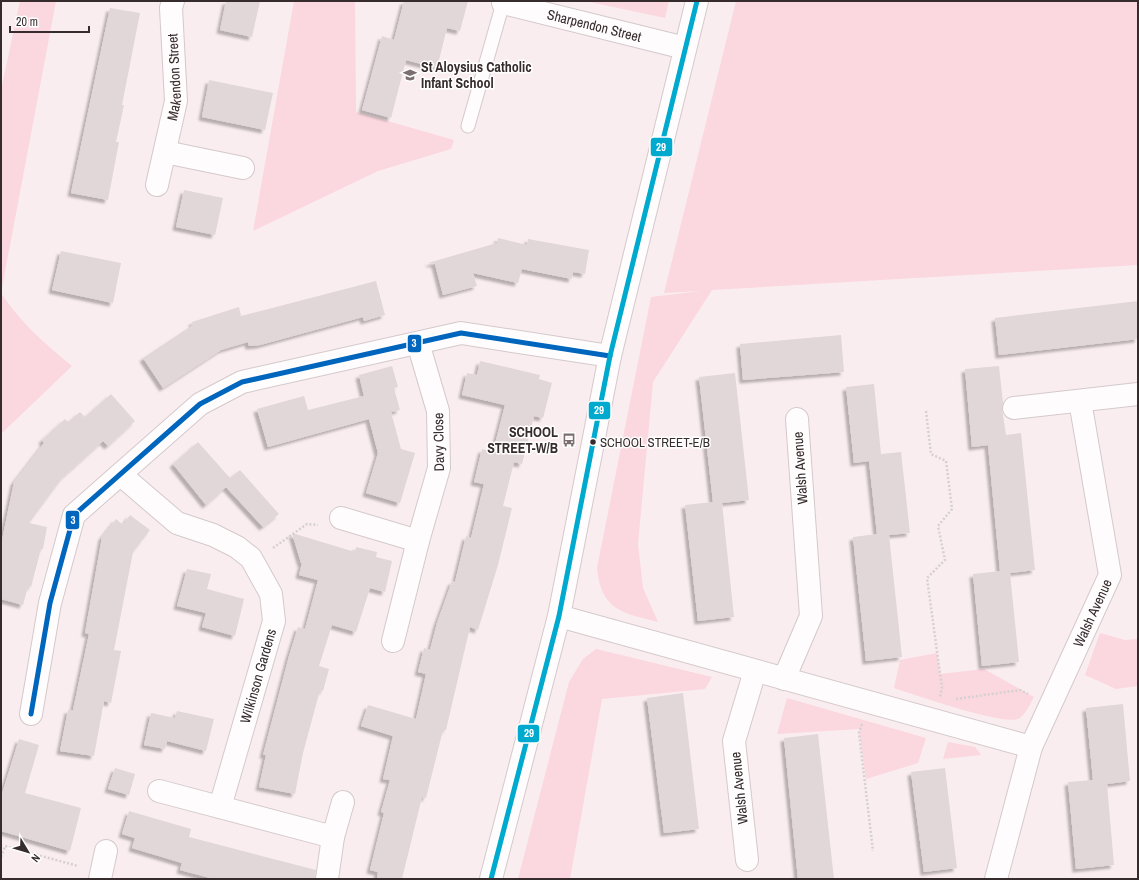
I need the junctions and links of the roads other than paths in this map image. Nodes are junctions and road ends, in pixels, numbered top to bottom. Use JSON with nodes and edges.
{"nodes":[{"id":1,"x":173,"y":1,"type":"edge"},
{"id":2,"x":697,"y":1,"type":"edge"},
{"id":3,"x":504,"y":3,"type":"joint"},
{"id":4,"x":685,"y":48,"type":"junction"},
{"id":5,"x":468,"y":126,"type":"dead end"},
{"id":6,"x":165,"y":152,"type":"junction"},
{"id":7,"x":242,"y":168,"type":"dead end"},
{"id":8,"x":157,"y":184,"type":"dead end"},
{"id":9,"x":418,"y":343,"type":"junction"},
{"id":10,"x":610,"y":356,"type":"junction"},
{"id":11,"x":1138,"y":394,"type":"edge"},
{"id":12,"x":1080,"y":401,"type":"junction"},
{"id":13,"x":1014,"y":408,"type":"dead end"},
{"id":14,"x":797,"y":419,"type":"dead end"},
{"id":15,"x":121,"y":475,"type":"junction"},
{"id":16,"x":341,"y":518,"type":"road end"},
{"id":17,"x":418,"y":541,"type":"junction"},
{"id":18,"x":559,"y":616,"type":"junction"},
{"id":19,"x":393,"y":641,"type":"dead end"},
{"id":20,"x":755,"y":672,"type":"junction"},
{"id":21,"x":784,"y":679,"type":"junction"},
{"id":22,"x":31,"y":714,"type":"dead end"},
{"id":23,"x":1031,"y":747,"type":"junction"},
{"id":24,"x":159,"y":791,"type":"dead end"},
{"id":25,"x":343,"y":802,"type":"dead end"},
{"id":26,"x":220,"y":807,"type":"junction"},
{"id":27,"x":333,"y":837,"type":"junction"},
{"id":28,"x":106,"y":851,"type":"dead end"},
{"id":29,"x":747,"y":860,"type":"dead end"},
{"id":30,"x":101,"y":876,"type":"edge"},
{"id":31,"x":327,"y":879,"type":"edge"},
{"id":32,"x":491,"y":879,"type":"edge"},
{"id":33,"x":996,"y":879,"type":"edge"}],
"edges":[{"from":1,"to":6,"type":"street","name":"Makendon Street"},
{"from":2,"to":4,"type":"street"},
{"from":3,"to":4,"type":"street","name":"Sharpendon Street"},
{"from":3,"to":5,"type":"lane"},
{"from":4,"to":10,"type":"street"},
{"from":6,"to":7,"type":"street"},
{"from":6,"to":8,"type":"street","name":"Makendon Street"},
{"from":9,"to":10,"type":"street"},
{"from":9,"to":15,"type":"street"},
{"from":9,"to":17,"type":"street","name":"Davy Close"},
{"from":10,"to":18,"type":"street"},
{"from":11,"to":12,"type":"street"},
{"from":12,"to":13,"type":"street"},
{"from":12,"to":23,"type":"street","name":"Walsh Avenue"},
{"from":14,"to":21,"type":"street","name":"Walsh Avenue"},
{"from":15,"to":22,"type":"street"},
{"from":15,"to":26,"type":"street","name":"Wilkinson Gardens"},
{"from":16,"to":17,"type":"street"},
{"from":17,"to":19,"type":"street","name":"Davy Close"},
{"from":18,"to":20,"type":"street"},
{"from":18,"to":32,"type":"street"},
{"from":20,"to":21,"type":"street"},
{"from":20,"to":29,"type":"street","name":"Walsh Avenue"},
{"from":21,"to":23,"type":"street"},
{"from":23,"to":33,"type":"street","name":"Walsh Avenue"},
{"from":24,"to":26,"type":"street"},
{"from":25,"to":27,"type":"street"},
{"from":26,"to":27,"type":"street"},
{"from":27,"to":31,"type":"street"},
{"from":28,"to":30,"type":"street"}]}
